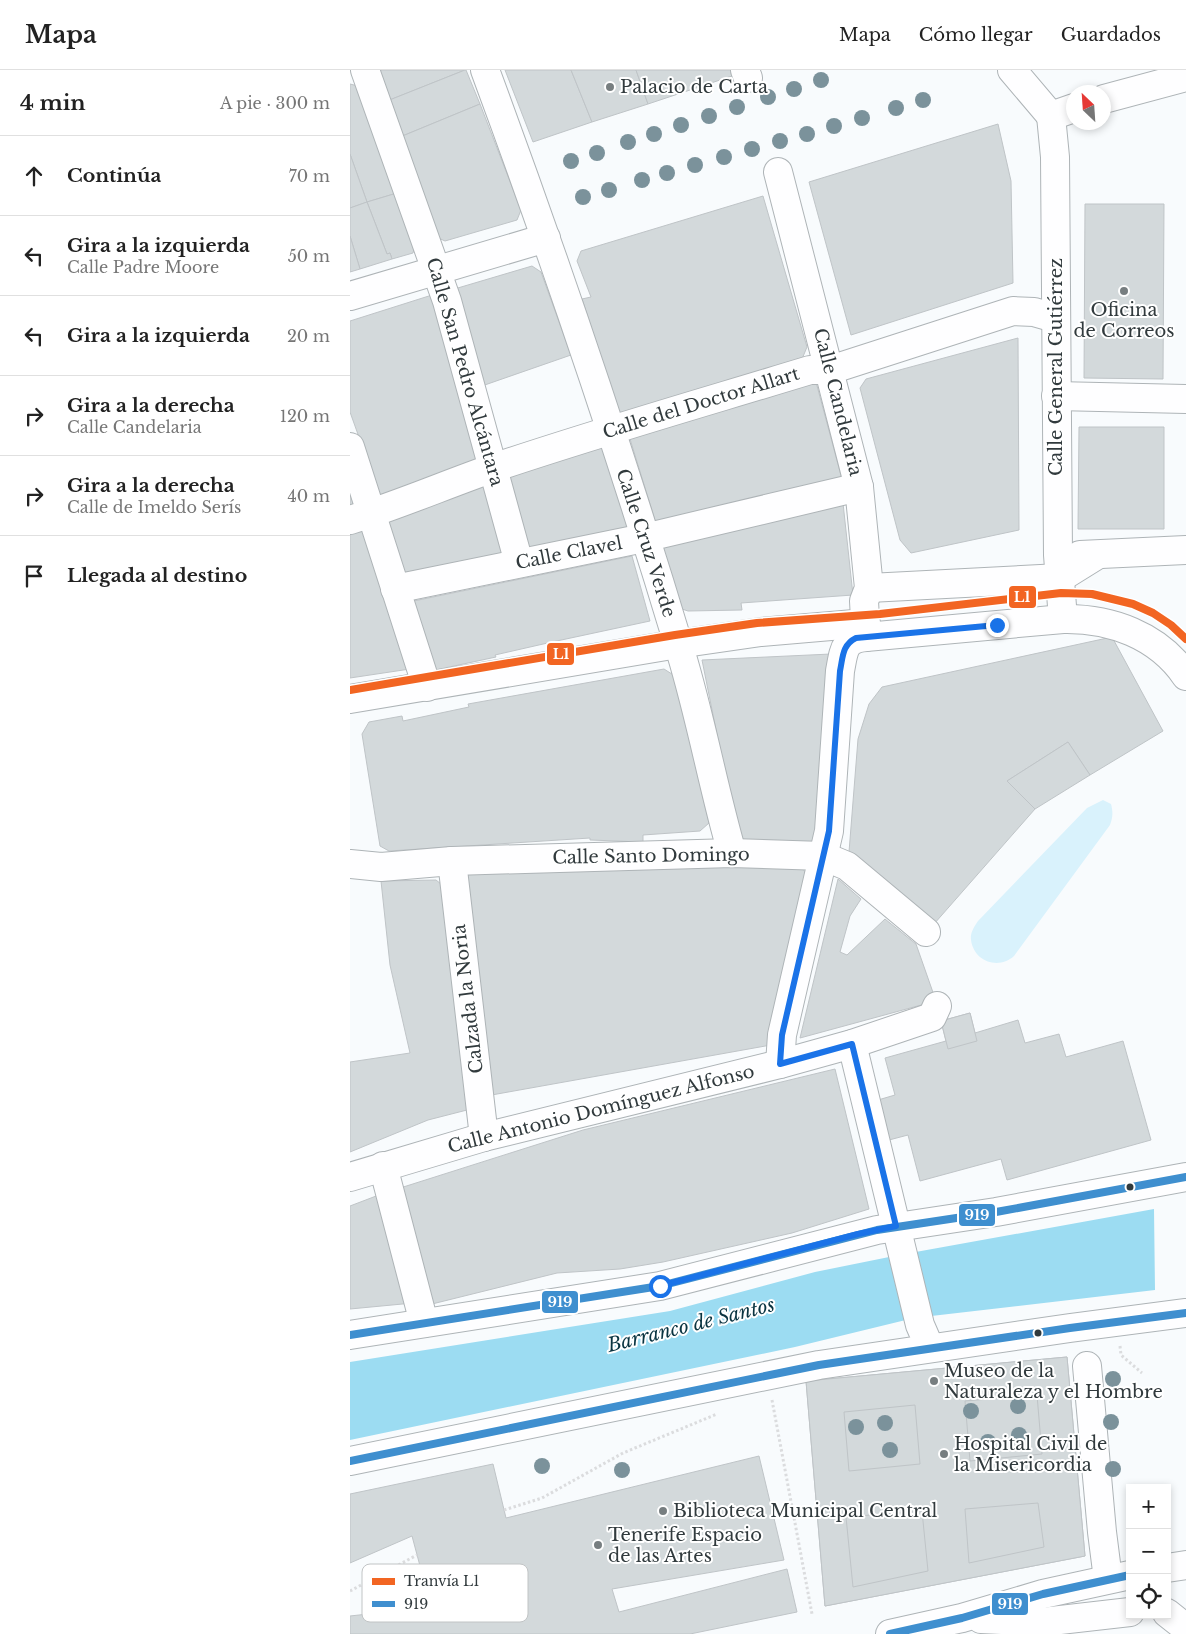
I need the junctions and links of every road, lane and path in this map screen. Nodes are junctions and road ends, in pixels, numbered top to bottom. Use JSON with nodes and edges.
{"nodes":[{"id":1,"x":365,"y":70,"type":"edge"},
{"id":2,"x":485,"y":70,"type":"edge"},
{"id":3,"x":1012,"y":70,"type":"edge"},
{"id":4,"x":1186,"y":76,"type":"edge"},
{"id":5,"x":1111,"y":97,"type":"edge"},
{"id":6,"x":1062,"y":112,"type":"edge"},
{"id":7,"x":778,"y":172,"type":"dead end"},
{"id":8,"x":546,"y":238,"type":"junction"},
{"id":9,"x":436,"y":269,"type":"junction"},
{"id":10,"x":350,"y":296,"type":"edge"},
{"id":11,"x":1055,"y":318,"type":"junction"},
{"id":12,"x":830,"y":370,"type":"junction"},
{"id":13,"x":1056,"y":396,"type":"junction"},
{"id":14,"x":1186,"y":399,"type":"edge"},
{"id":15,"x":610,"y":430,"type":"junction"},
{"id":16,"x":350,"y":447,"type":"edge"},
{"id":17,"x":494,"y":468,"type":"junction"},
{"id":18,"x":859,"y":487,"type":"junction"},
{"id":19,"x":361,"y":517,"type":"edge"},
{"id":20,"x":644,"y":538,"type":"junction"},
{"id":21,"x":1186,"y":550,"type":"edge"},
{"id":22,"x":519,"y":563,"type":"junction"},
{"id":23,"x":1059,"y":566,"type":"junction"},
{"id":24,"x":869,"y":588,"type":"junction"},
{"id":25,"x":395,"y":589,"type":"junction"},
{"id":26,"x":1063,"y":619,"type":"junction"},
{"id":27,"x":860,"y":634,"type":"junction"},
{"id":28,"x":678,"y":644,"type":"junction"},
{"id":29,"x":1186,"y":676,"type":"edge"},
{"id":30,"x":427,"y":687,"type":"junction"},
{"id":31,"x":350,"y":700,"type":"edge"},
{"id":32,"x":732,"y":853,"type":"junction"},
{"id":33,"x":824,"y":856,"type":"junction"},
{"id":34,"x":452,"y":861,"type":"junction"},
{"id":35,"x":350,"y":864,"type":"edge"},
{"id":36,"x":926,"y":932,"type":"dead end"},
{"id":37,"x":937,"y":1006,"type":"dead end"},
{"id":38,"x":852,"y":1044,"type":"junction"},
{"id":39,"x":780,"y":1064,"type":"junction"},
{"id":40,"x":484,"y":1136,"type":"junction"},
{"id":41,"x":383,"y":1166,"type":"junction"},
{"id":42,"x":350,"y":1177,"type":"edge"},
{"id":43,"x":1186,"y":1178,"type":"edge"},
{"id":44,"x":898,"y":1235,"type":"junction"},
{"id":45,"x":1186,"y":1312,"type":"edge"},
{"id":46,"x":1116,"y":1322,"type":"junction"},
{"id":47,"x":424,"y":1323,"type":"junction"},
{"id":48,"x":350,"y":1335,"type":"edge"},
{"id":49,"x":925,"y":1336,"type":"junction"},
{"id":50,"x":1087,"y":1366,"type":"dead end"},
{"id":51,"x":1142,"y":1373,"type":"dead end"},
{"id":52,"x":771,"y":1396,"type":"dead end"},
{"id":53,"x":719,"y":1414,"type":"dead end"},
{"id":54,"x":350,"y":1461,"type":"edge"},
{"id":55,"x":504,"y":1510,"type":"dead end"},
{"id":56,"x":417,"y":1555,"type":"dead end"},
{"id":57,"x":401,"y":1564,"type":"edge"},
{"id":58,"x":1186,"y":1565,"type":"edge"},
{"id":59,"x":1171,"y":1567,"type":"edge"},
{"id":60,"x":1119,"y":1577,"type":"edge"},
{"id":61,"x":362,"y":1585,"type":"edge"},
{"id":62,"x":350,"y":1592,"type":"edge"},
{"id":63,"x":1126,"y":1612,"type":"edge"},
{"id":64,"x":812,"y":1614,"type":"dead end"},
{"id":65,"x":1171,"y":1616,"type":"edge"},
{"id":66,"x":962,"y":1618,"type":"junction"},
{"id":67,"x":1186,"y":1628,"type":"edge"},
{"id":68,"x":890,"y":1634,"type":"edge"}],
"edges":[{"from":1,"to":9,"type":"street","name":"Calle San Pedro Alcántara"},
{"from":2,"to":8,"type":"street","name":"Calle Cruz Verde"},
{"from":3,"to":6,"type":"street"},
{"from":4,"to":5,"type":"street"},
{"from":6,"to":11,"type":"street","name":"Calle General Gutiérrez"},
{"from":7,"to":12,"type":"street","name":"Calle Candelaria"},
{"from":8,"to":9,"type":"street"},
{"from":8,"to":15,"type":"street","name":"Calle Cruz Verde"},
{"from":9,"to":10,"type":"street"},
{"from":9,"to":17,"type":"street","name":"Calle San Pedro Alcántara"},
{"from":11,"to":12,"type":"street","name":"Calle del Doctor Allart"},
{"from":11,"to":13,"type":"street","name":"Calle General Gutiérrez"},
{"from":12,"to":15,"type":"street","name":"Calle del Doctor Allart"},
{"from":12,"to":18,"type":"street","name":"Calle Candelaria"},
{"from":13,"to":14,"type":"street"},
{"from":13,"to":23,"type":"street","name":"Calle General Gutiérrez"},
{"from":15,"to":17,"type":"street","name":"Calle del Doctor Allart"},
{"from":15,"to":20,"type":"street","name":"Calle Cruz Verde"},
{"from":16,"to":19,"type":"street"},
{"from":17,"to":19,"type":"street","name":"Calle del Doctor Allart"},
{"from":17,"to":22,"type":"street","name":"Calle San Pedro Alcántara"},
{"from":18,"to":20,"type":"street","name":"Calle Clavel"},
{"from":18,"to":24,"type":"street","name":"Calle Candelaria"},
{"from":19,"to":25,"type":"street"},
{"from":20,"to":22,"type":"street","name":"Calle Clavel"},
{"from":20,"to":28,"type":"street","name":"Calle Cruz Verde"},
{"from":21,"to":23,"type":"street"},
{"from":22,"to":25,"type":"street","name":"Calle Clavel"},
{"from":23,"to":24,"type":"street"},
{"from":23,"to":26,"type":"street","name":"Calle General Gutiérrez"},
{"from":24,"to":27,"type":"street","name":"Calle Candelaria"},
{"from":25,"to":30,"type":"street"},
{"from":26,"to":27,"type":"street"},
{"from":26,"to":29,"type":"street"},
{"from":27,"to":28,"type":"street"},
{"from":27,"to":33,"type":"street","name":"Calle Candelaria"},
{"from":28,"to":30,"type":"street"},
{"from":28,"to":32,"type":"street","name":"Calle Cruz Verde"},
{"from":30,"to":31,"type":"street"},
{"from":32,"to":33,"type":"street","name":"Calle Santo Domingo"},
{"from":32,"to":34,"type":"street","name":"Calle Santo Domingo"},
{"from":33,"to":36,"type":"street","name":"Calle Santo Domingo"},
{"from":33,"to":39,"type":"street","name":"Calle Candelaria"},
{"from":34,"to":35,"type":"street","name":"Calle Santo Domingo"},
{"from":34,"to":40,"type":"street","name":"Calzada la Noria"},
{"from":37,"to":38,"type":"street","name":"Calle Antonio Domínguez Alfonso"},
{"from":38,"to":39,"type":"street","name":"Calle Antonio Domínguez Alfonso"},
{"from":38,"to":44,"type":"street"},
{"from":39,"to":40,"type":"street","name":"Calle Antonio Domínguez Alfonso"},
{"from":40,"to":41,"type":"street","name":"Calle Antonio Domínguez Alfonso"},
{"from":41,"to":42,"type":"street","name":"Calle Antonio Domínguez Alfonso"},
{"from":41,"to":47,"type":"street"},
{"from":43,"to":44,"type":"street"},
{"from":44,"to":47,"type":"street"},
{"from":44,"to":49,"type":"street"},
{"from":45,"to":46,"type":"street"},
{"from":46,"to":49,"type":"street"},
{"from":46,"to":51,"type":"path"},
{"from":47,"to":48,"type":"street"},
{"from":49,"to":54,"type":"street"},
{"from":50,"to":60,"type":"street"},
{"from":52,"to":64,"type":"path"},
{"from":53,"to":55,"type":"path"},
{"from":56,"to":57,"type":"path"},
{"from":58,"to":59,"type":"street"},
{"from":60,"to":66,"type":"street"},
{"from":61,"to":62,"type":"path"},
{"from":63,"to":66,"type":"street"},
{"from":65,"to":67,"type":"street"},
{"from":66,"to":68,"type":"street"}]}
